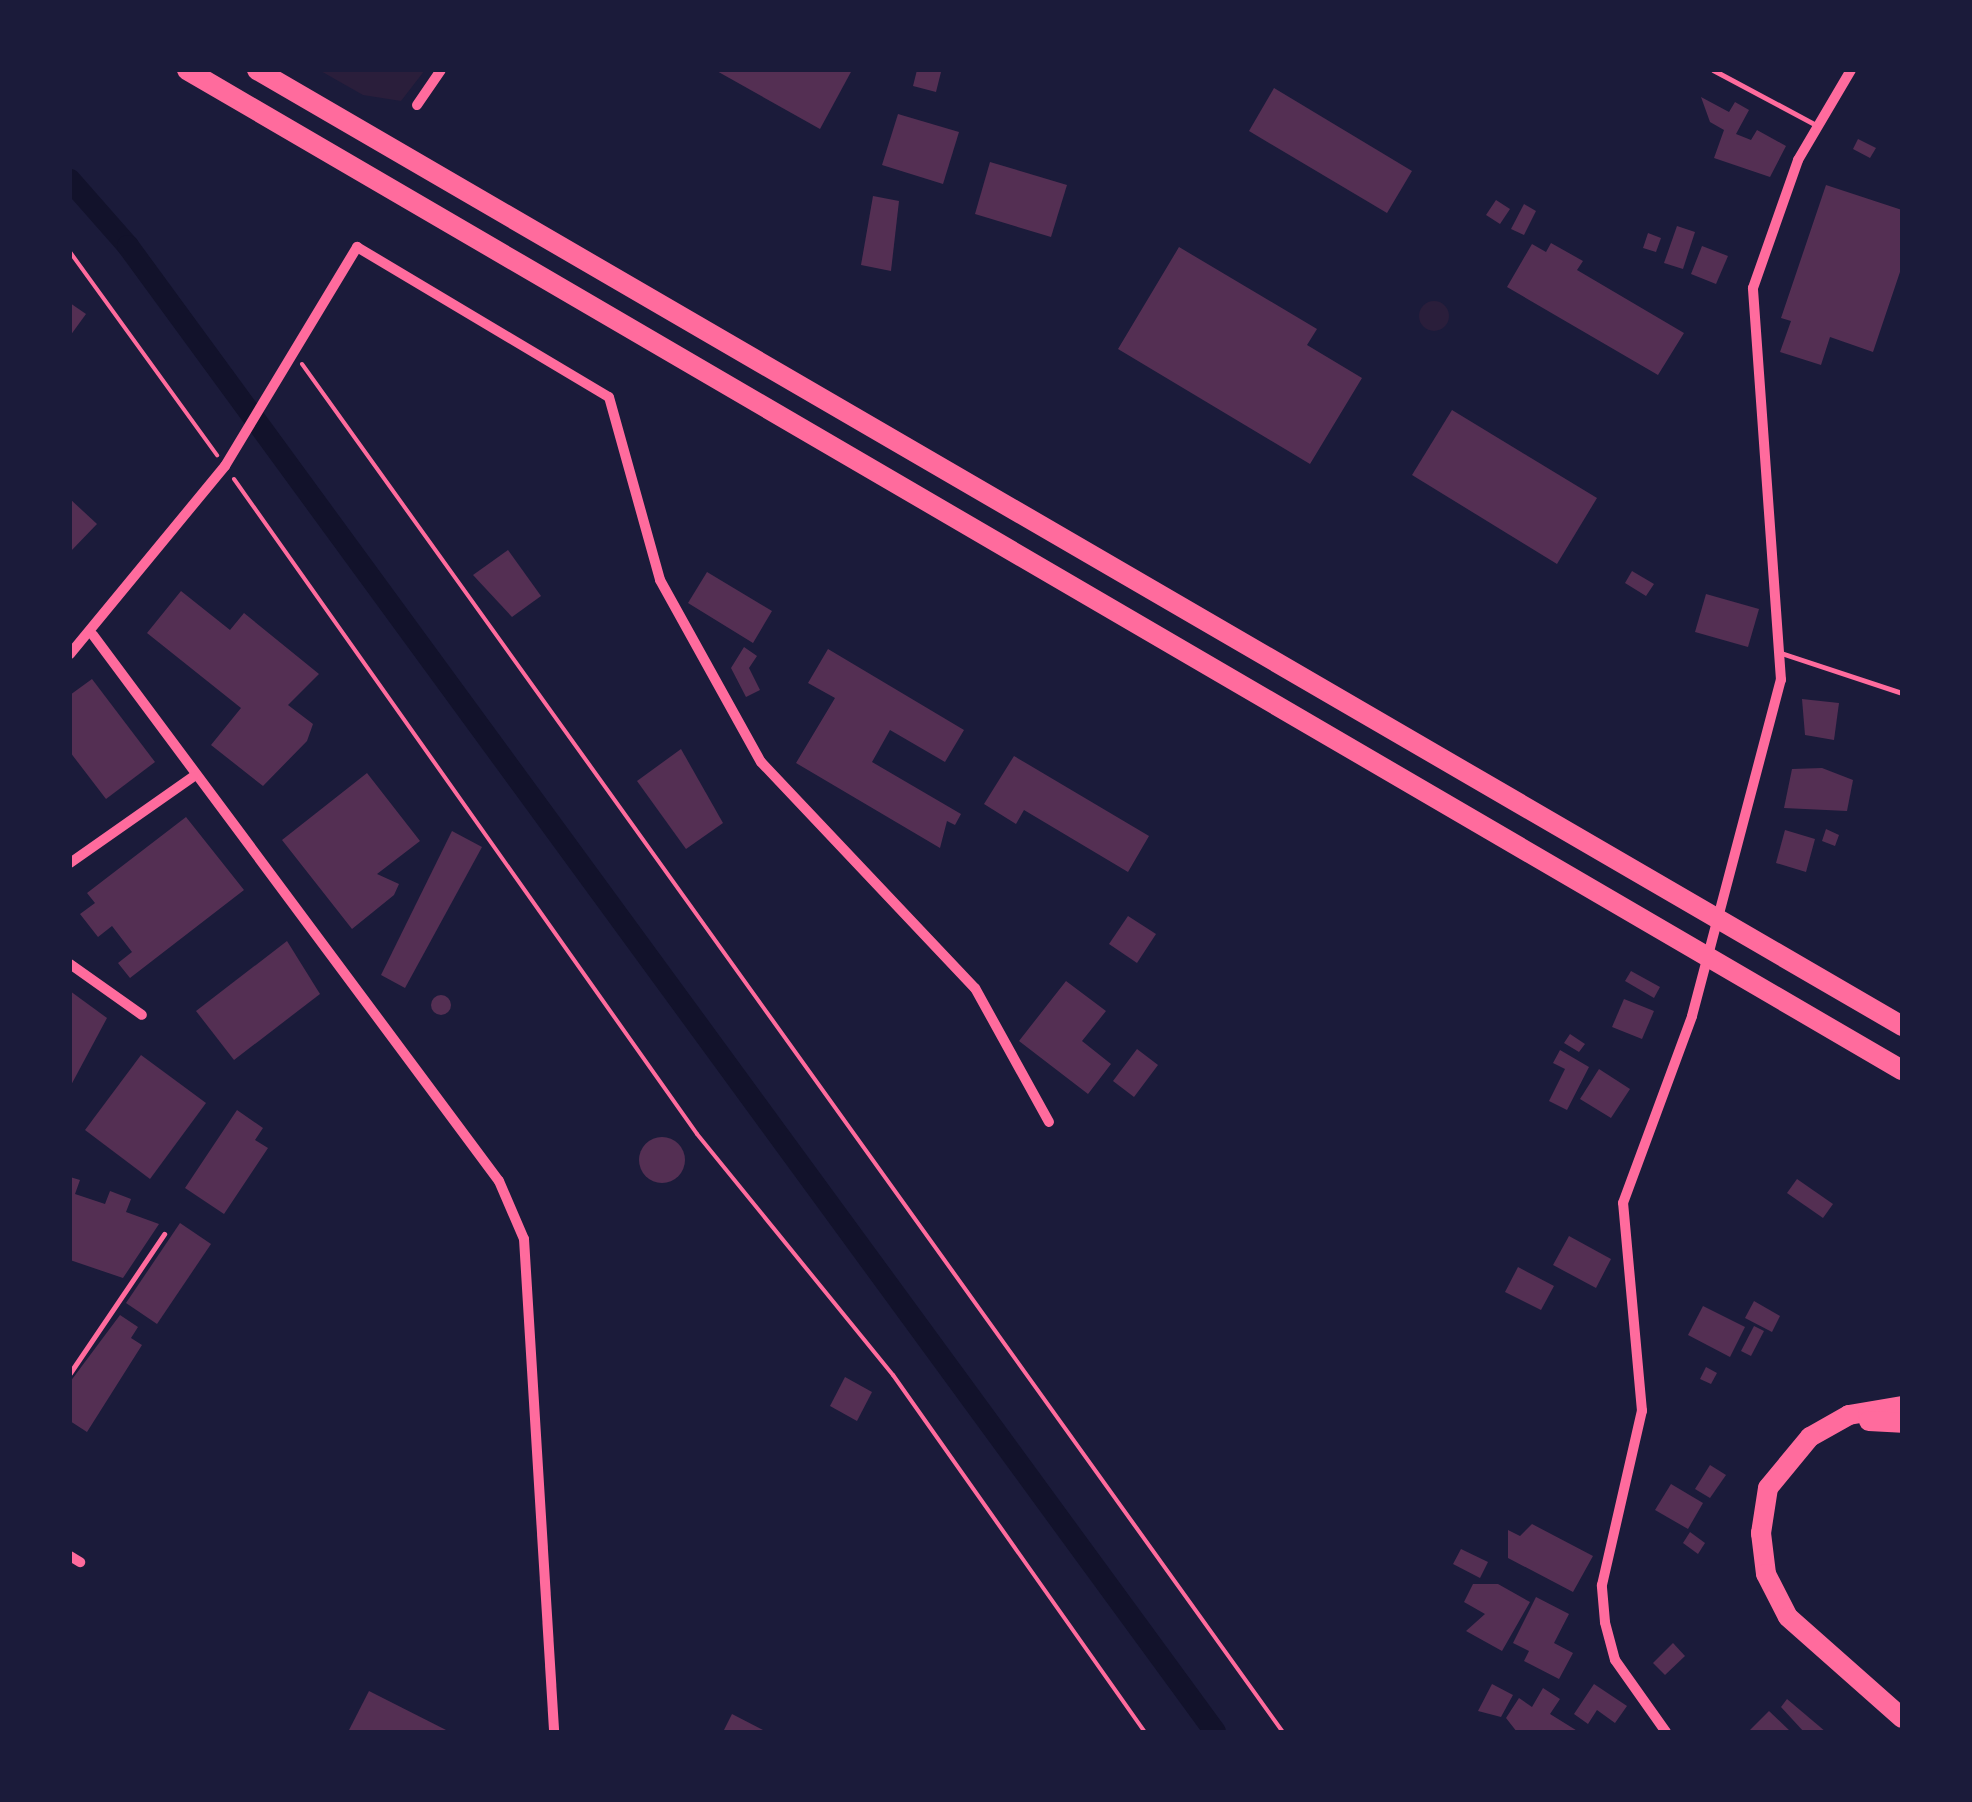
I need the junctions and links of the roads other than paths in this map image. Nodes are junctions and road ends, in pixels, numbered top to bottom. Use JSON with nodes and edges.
{"nodes":[{"id":1,"x":186,"y":70,"type":"edge"},
{"id":2,"x":257,"y":70,"type":"edge"},
{"id":3,"x":441,"y":70,"type":"edge"},
{"id":4,"x":1713,"y":70,"type":"edge"},
{"id":5,"x":1851,"y":70,"type":"edge"},
{"id":6,"x":1727,"y":73,"type":"edge"},
{"id":7,"x":418,"y":105,"type":"dead end"},
{"id":8,"x":1818,"y":126,"type":"junction"},
{"id":9,"x":94,"y":635,"type":"junction"},
{"id":10,"x":1778,"y":652,"type":"junction"},
{"id":11,"x":70,"y":654,"type":"edge"},
{"id":12,"x":1902,"y":693,"type":"edge"},
{"id":13,"x":193,"y":777,"type":"junction"},
{"id":14,"x":70,"y":864,"type":"edge"},
{"id":15,"x":70,"y":964,"type":"edge"},
{"id":16,"x":142,"y":1014,"type":"dead end"},
{"id":17,"x":1902,"y":1026,"type":"edge"},
{"id":18,"x":1902,"y":1070,"type":"edge"},
{"id":19,"x":1049,"y":1122,"type":"dead end"},
{"id":20,"x":164,"y":1234,"type":"dead end"},
{"id":21,"x":70,"y":1372,"type":"edge"},
{"id":22,"x":1902,"y":1406,"type":"edge"},
{"id":23,"x":1902,"y":1422,"type":"edge"},
{"id":24,"x":1832,"y":1423,"type":"junction"},
{"id":25,"x":1902,"y":1718,"type":"edge"},
{"id":26,"x":554,"y":1732,"type":"edge"},
{"id":27,"x":1666,"y":1732,"type":"edge"}],
"edges":[{"from":1,"to":18,"type":"highway"},
{"from":2,"to":17,"type":"highway"},
{"from":3,"to":7,"type":"street"},
{"from":4,"to":6,"type":"lane"},
{"from":5,"to":8,"type":"street"},
{"from":6,"to":8,"type":"lane"},
{"from":8,"to":10,"type":"street"},
{"from":9,"to":11,"type":"street"},
{"from":9,"to":13,"type":"street"},
{"from":9,"to":19,"type":"street"},
{"from":10,"to":12,"type":"lane"},
{"from":10,"to":27,"type":"street"},
{"from":13,"to":14,"type":"street"},
{"from":13,"to":26,"type":"street"},
{"from":15,"to":16,"type":"street"},
{"from":20,"to":21,"type":"lane"},
{"from":22,"to":24,"type":"highway"},
{"from":23,"to":24,"type":"highway"},
{"from":24,"to":25,"type":"highway"}]}
